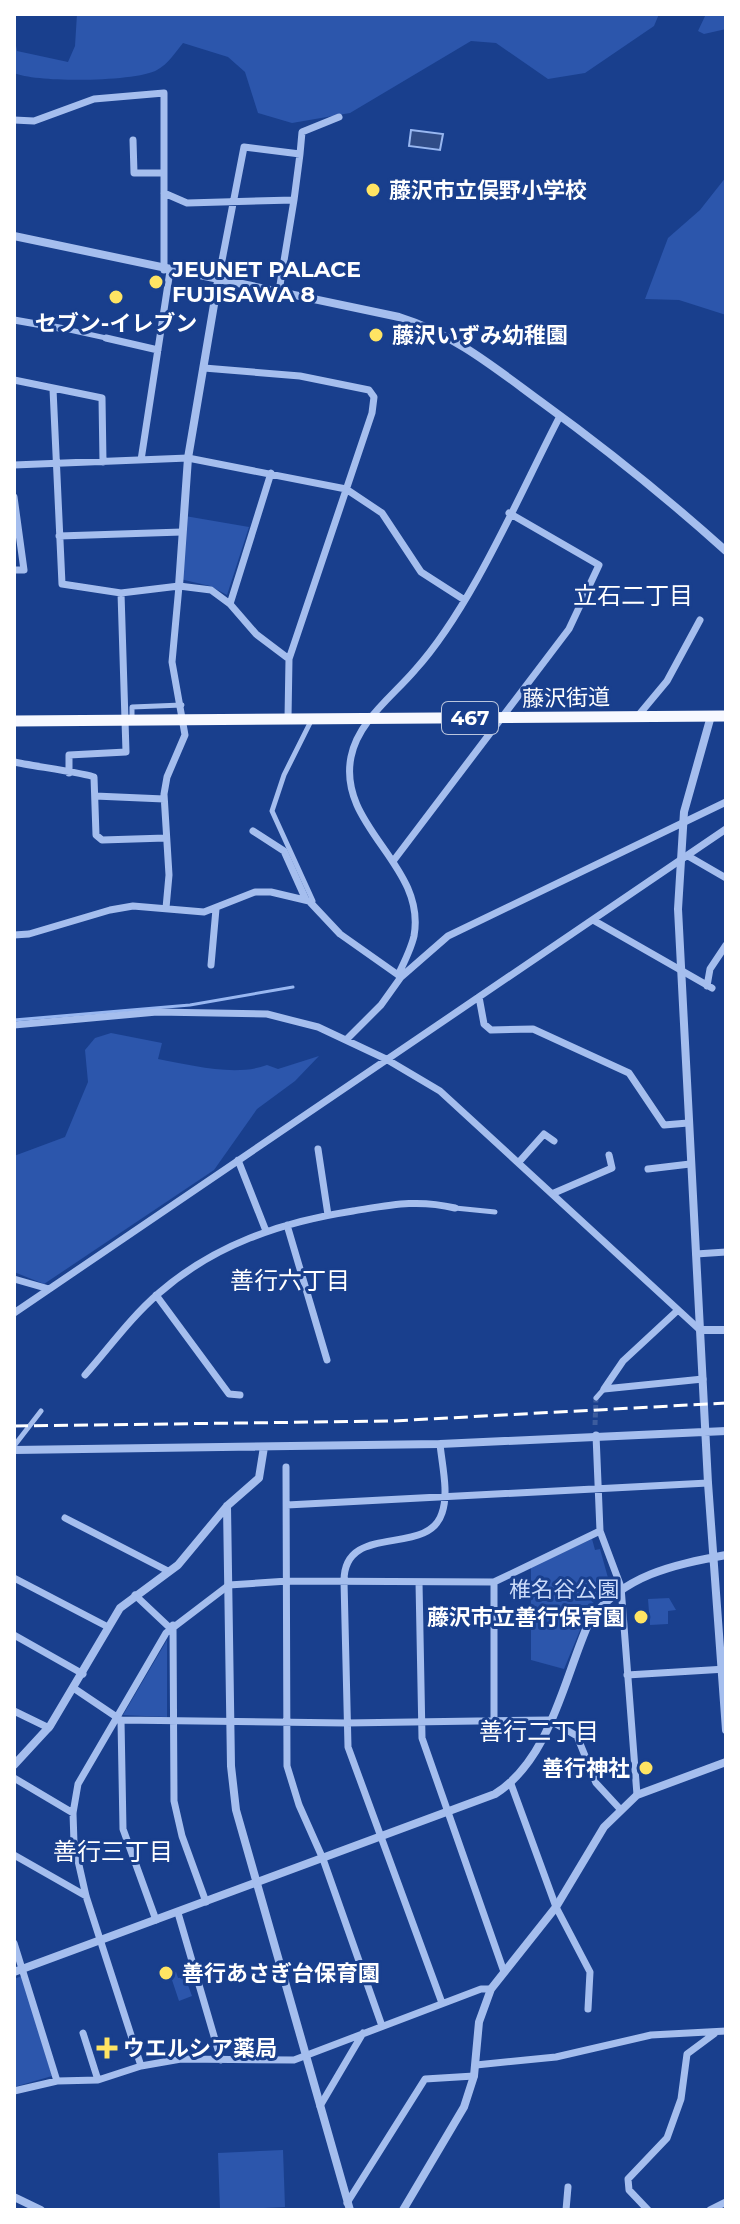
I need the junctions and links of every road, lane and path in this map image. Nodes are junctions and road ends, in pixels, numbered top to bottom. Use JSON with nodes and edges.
{"nodes":[{"id":1,"x":339,"y":117,"type":"dead end"},
{"id":2,"x":14,"y":120,"type":"edge"},
{"id":3,"x":133,"y":140,"type":"dead end"},
{"id":4,"x":300,"y":154,"type":"junction"},
{"id":5,"x":164,"y":173,"type":"junction"},
{"id":6,"x":164,"y":193,"type":"junction"},
{"id":7,"x":294,"y":200,"type":"junction"},
{"id":8,"x":234,"y":204,"type":"junction"},
{"id":9,"x":14,"y":236,"type":"edge"},
{"id":10,"x":167,"y":271,"type":"junction"},
{"id":11,"x":218,"y":281,"type":"junction"},
{"id":12,"x":279,"y":291,"type":"junction"},
{"id":13,"x":14,"y":320,"type":"edge"},
{"id":14,"x":65,"y":329,"type":"joint"},
{"id":15,"x":106,"y":338,"type":"joint"},
{"id":16,"x":158,"y":350,"type":"junction"},
{"id":17,"x":204,"y":368,"type":"junction"},
{"id":18,"x":14,"y":380,"type":"edge"},
{"id":19,"x":53,"y":389,"type":"junction"},
{"id":20,"x":560,"y":416,"type":"junction"},
{"id":21,"x":188,"y":458,"type":"junction"},
{"id":22,"x":141,"y":460,"type":"junction"},
{"id":23,"x":103,"y":462,"type":"junction"},
{"id":24,"x":56,"y":463,"type":"junction"},
{"id":25,"x":14,"y":465,"type":"edge"},
{"id":26,"x":271,"y":473,"type":"junction"},
{"id":27,"x":346,"y":489,"type":"junction"},
{"id":28,"x":14,"y":497,"type":"edge"},
{"id":29,"x":509,"y":513,"type":"junction"},
{"id":30,"x":182,"y":532,"type":"junction"},
{"id":31,"x":59,"y":536,"type":"junction"},
{"id":32,"x":726,"y":551,"type":"edge"},
{"id":33,"x":14,"y":570,"type":"edge"},
{"id":34,"x":179,"y":586,"type":"junction"},
{"id":35,"x":121,"y":593,"type":"junction"},
{"id":36,"x":463,"y":599,"type":"junction"},
{"id":37,"x":230,"y":604,"type":"junction"},
{"id":38,"x":700,"y":620,"type":"dead end"},
{"id":39,"x":289,"y":659,"type":"junction"},
{"id":40,"x":182,"y":705,"type":"junction"},
{"id":41,"x":711,"y":716,"type":"junction"},
{"id":42,"x":726,"y":716,"type":"edge"},
{"id":43,"x":637,"y":717,"type":"junction"},
{"id":44,"x":288,"y":718,"type":"junction"},
{"id":45,"x":312,"y":718,"type":"junction"},
{"id":46,"x":372,"y":718,"type":"junction"},
{"id":47,"x":502,"y":718,"type":"junction"},
{"id":48,"x":129,"y":720,"type":"junction"},
{"id":49,"x":14,"y":721,"type":"edge"},
{"id":50,"x":14,"y":762,"type":"edge"},
{"id":51,"x":69,"y":773,"type":"junction"},
{"id":52,"x":95,"y":796,"type":"junction"},
{"id":53,"x":164,"y":799,"type":"junction"},
{"id":54,"x":726,"y":802,"type":"edge"},
{"id":55,"x":726,"y":829,"type":"edge"},
{"id":56,"x":253,"y":831,"type":"dead end"},
{"id":57,"x":166,"y":838,"type":"junction"},
{"id":58,"x":688,"y":856,"type":"junction"},
{"id":59,"x":394,"y":860,"type":"junction"},
{"id":60,"x":679,"y":861,"type":"junction"},
{"id":61,"x":726,"y":878,"type":"edge"},
{"id":62,"x":306,"y":900,"type":"junction"},
{"id":63,"x":314,"y":906,"type":"junction"},
{"id":64,"x":166,"y":908,"type":"junction"},
{"id":65,"x":216,"y":909,"type":"junction"},
{"id":66,"x":593,"y":920,"type":"junction"},
{"id":67,"x":14,"y":935,"type":"edge"},
{"id":68,"x":726,"y":945,"type":"edge"},
{"id":69,"x":211,"y":965,"type":"dead end"},
{"id":70,"x":680,"y":970,"type":"junction"},
{"id":71,"x":399,"y":976,"type":"junction"},
{"id":72,"x":479,"y":997,"type":"junction"},
{"id":73,"x":14,"y":1025,"type":"edge"},
{"id":74,"x":346,"y":1040,"type":"junction"},
{"id":75,"x":386,"y":1059,"type":"junction"},
{"id":76,"x":688,"y":1123,"type":"junction"},
{"id":77,"x":554,"y":1141,"type":"dead end"},
{"id":78,"x":318,"y":1149,"type":"dead end"},
{"id":79,"x":609,"y":1155,"type":"dead end"},
{"id":80,"x":238,"y":1160,"type":"junction"},
{"id":81,"x":519,"y":1162,"type":"junction"},
{"id":82,"x":690,"y":1164,"type":"junction"},
{"id":83,"x":648,"y":1169,"type":"dead end"},
{"id":84,"x":554,"y":1193,"type":"junction"},
{"id":85,"x":455,"y":1208,"type":"joint"},
{"id":86,"x":495,"y":1212,"type":"dead end"},
{"id":87,"x":328,"y":1215,"type":"junction"},
{"id":88,"x":287,"y":1225,"type":"junction"},
{"id":89,"x":266,"y":1231,"type":"junction"},
{"id":90,"x":726,"y":1252,"type":"edge"},
{"id":91,"x":696,"y":1254,"type":"junction"},
{"id":92,"x":14,"y":1279,"type":"edge"},
{"id":93,"x":49,"y":1289,"type":"junction"},
{"id":94,"x":156,"y":1295,"type":"junction"},
{"id":95,"x":678,"y":1310,"type":"junction"},
{"id":96,"x":14,"y":1313,"type":"edge"},
{"id":97,"x":700,"y":1330,"type":"junction"},
{"id":98,"x":726,"y":1330,"type":"edge"},
{"id":99,"x":327,"y":1360,"type":"dead end"},
{"id":100,"x":85,"y":1375,"type":"dead end"},
{"id":101,"x":703,"y":1379,"type":"junction"},
{"id":102,"x":604,"y":1389,"type":"junction"},
{"id":103,"x":240,"y":1395,"type":"dead end"},
{"id":104,"x":596,"y":1398,"type":"tunnel mouth"},
{"id":105,"x":41,"y":1411,"type":"dead end"},
{"id":106,"x":595,"y":1430,"type":"junction"},
{"id":107,"x":706,"y":1430,"type":"junction"},
{"id":108,"x":726,"y":1431,"type":"edge"},
{"id":109,"x":440,"y":1444,"type":"junction"},
{"id":110,"x":264,"y":1447,"type":"junction"},
{"id":111,"x":14,"y":1448,"type":"edge"},
{"id":112,"x":286,"y":1467,"type":"dead end"},
{"id":113,"x":708,"y":1483,"type":"junction"},
{"id":114,"x":598,"y":1491,"type":"junction"},
{"id":115,"x":444,"y":1499,"type":"junction"},
{"id":116,"x":287,"y":1505,"type":"junction"},
{"id":117,"x":227,"y":1506,"type":"junction"},
{"id":118,"x":65,"y":1518,"type":"dead end"},
{"id":119,"x":600,"y":1531,"type":"junction"},
{"id":120,"x":726,"y":1555,"type":"edge"},
{"id":121,"x":713,"y":1557,"type":"junction"},
{"id":122,"x":168,"y":1571,"type":"junction"},
{"id":123,"x":14,"y":1578,"type":"edge"},
{"id":124,"x":288,"y":1581,"type":"junction"},
{"id":125,"x":344,"y":1581,"type":"junction"},
{"id":126,"x":419,"y":1582,"type":"junction"},
{"id":127,"x":494,"y":1582,"type":"junction"},
{"id":128,"x":229,"y":1585,"type":"junction"},
{"id":129,"x":621,"y":1587,"type":"junction"},
{"id":130,"x":135,"y":1595,"type":"junction"},
{"id":131,"x":108,"y":1627,"type":"junction"},
{"id":132,"x":172,"y":1627,"type":"junction"},
{"id":133,"x":14,"y":1635,"type":"edge"},
{"id":134,"x":724,"y":1669,"type":"edge"},
{"id":135,"x":83,"y":1674,"type":"junction"},
{"id":136,"x":627,"y":1675,"type":"junction"},
{"id":137,"x":75,"y":1689,"type":"junction"},
{"id":138,"x":14,"y":1711,"type":"edge"},
{"id":139,"x":119,"y":1719,"type":"junction"},
{"id":140,"x":420,"y":1720,"type":"junction"},
{"id":141,"x":494,"y":1720,"type":"junction"},
{"id":142,"x":549,"y":1720,"type":"junction"},
{"id":143,"x":230,"y":1721,"type":"junction"},
{"id":144,"x":172,"y":1722,"type":"junction"},
{"id":145,"x":285,"y":1722,"type":"junction"},
{"id":146,"x":346,"y":1723,"type":"junction"},
{"id":147,"x":49,"y":1728,"type":"junction"},
{"id":148,"x":726,"y":1730,"type":"edge"},
{"id":149,"x":726,"y":1762,"type":"edge"},
{"id":150,"x":14,"y":1765,"type":"edge"},
{"id":151,"x":14,"y":1778,"type":"edge"},
{"id":152,"x":511,"y":1784,"type":"junction"},
{"id":153,"x":637,"y":1795,"type":"junction"},
{"id":154,"x":620,"y":1809,"type":"junction"},
{"id":155,"x":73,"y":1813,"type":"junction"},
{"id":156,"x":447,"y":1813,"type":"junction"},
{"id":157,"x":383,"y":1836,"type":"junction"},
{"id":158,"x":14,"y":1855,"type":"edge"},
{"id":159,"x":323,"y":1859,"type":"junction"},
{"id":160,"x":257,"y":1883,"type":"junction"},
{"id":161,"x":86,"y":1896,"type":"junction"},
{"id":162,"x":206,"y":1902,"type":"junction"},
{"id":163,"x":556,"y":1907,"type":"junction"},
{"id":164,"x":178,"y":1913,"type":"junction"},
{"id":165,"x":156,"y":1920,"type":"junction"},
{"id":166,"x":100,"y":1942,"type":"junction"},
{"id":167,"x":14,"y":1943,"type":"edge"},
{"id":168,"x":24,"y":1968,"type":"junction"},
{"id":169,"x":503,"y":1969,"type":"junction"},
{"id":170,"x":14,"y":1972,"type":"edge"},
{"id":171,"x":491,"y":1989,"type":"junction"},
{"id":172,"x":442,"y":2003,"type":"junction"},
{"id":173,"x":588,"y":2009,"type":"dead end"},
{"id":174,"x":382,"y":2026,"type":"junction"},
{"id":175,"x":722,"y":2032,"type":"edge"},
{"id":176,"x":83,"y":2033,"type":"dead end"},
{"id":177,"x":363,"y":2033,"type":"junction"},
{"id":178,"x":306,"y":2054,"type":"junction"},
{"id":179,"x":221,"y":2060,"type":"junction"},
{"id":180,"x":476,"y":2065,"type":"junction"},
{"id":181,"x":141,"y":2066,"type":"junction"},
{"id":182,"x":474,"y":2076,"type":"junction"},
{"id":183,"x":98,"y":2080,"type":"junction"},
{"id":184,"x":57,"y":2081,"type":"junction"},
{"id":185,"x":14,"y":2091,"type":"edge"},
{"id":186,"x":320,"y":2106,"type":"junction"},
{"id":187,"x":568,"y":2187,"type":"dead end"},
{"id":188,"x":14,"y":2197,"type":"edge"},
{"id":189,"x":726,"y":2202,"type":"edge"},
{"id":190,"x":348,"y":2206,"type":"edge"},
{"id":191,"x":41,"y":2210,"type":"edge"},
{"id":192,"x":403,"y":2210,"type":"edge"},
{"id":193,"x":566,"y":2210,"type":"edge"},
{"id":194,"x":648,"y":2210,"type":"edge"},
{"id":195,"x":710,"y":2210,"type":"edge"}],
"edges":[{"from":1,"to":4,"type":"street"},
{"from":2,"to":5,"type":"street"},
{"from":3,"to":5,"type":"street"},
{"from":4,"to":7,"type":"street"},
{"from":4,"to":8,"type":"street"},
{"from":5,"to":6,"type":"street"},
{"from":6,"to":8,"type":"street"},
{"from":6,"to":10,"type":"street"},
{"from":7,"to":8,"type":"street"},
{"from":7,"to":12,"type":"street"},
{"from":8,"to":11,"type":"street"},
{"from":9,"to":10,"type":"street"},
{"from":10,"to":11,"type":"street"},
{"from":10,"to":16,"type":"street"},
{"from":11,"to":12,"type":"street"},
{"from":11,"to":17,"type":"street"},
{"from":12,"to":20,"type":"street"},
{"from":13,"to":14,"type":"street"},
{"from":14,"to":15,"type":"street"},
{"from":15,"to":16,"type":"street"},
{"from":16,"to":22,"type":"street"},
{"from":17,"to":21,"type":"street"},
{"from":17,"to":27,"type":"street"},
{"from":18,"to":19,"type":"street"},
{"from":19,"to":23,"type":"street"},
{"from":19,"to":24,"type":"street"},
{"from":20,"to":29,"type":"street"},
{"from":20,"to":32,"type":"street"},
{"from":21,"to":22,"type":"street"},
{"from":21,"to":26,"type":"street"},
{"from":21,"to":30,"type":"street"},
{"from":22,"to":23,"type":"street"},
{"from":23,"to":24,"type":"street"},
{"from":24,"to":25,"type":"street"},
{"from":24,"to":31,"type":"street"},
{"from":26,"to":27,"type":"street"},
{"from":26,"to":37,"type":"street"},
{"from":27,"to":36,"type":"street"},
{"from":27,"to":39,"type":"street"},
{"from":28,"to":33,"type":"street"},
{"from":29,"to":36,"type":"street"},
{"from":29,"to":47,"type":"street"},
{"from":30,"to":31,"type":"street"},
{"from":30,"to":34,"type":"street"},
{"from":31,"to":35,"type":"street"},
{"from":34,"to":35,"type":"street"},
{"from":34,"to":37,"type":"street"},
{"from":34,"to":40,"type":"street"},
{"from":35,"to":48,"type":"street"},
{"from":36,"to":46,"type":"street"},
{"from":37,"to":39,"type":"street"},
{"from":38,"to":43,"type":"street"},
{"from":39,"to":44,"type":"street"},
{"from":40,"to":48,"type":"street"},
{"from":40,"to":53,"type":"street"},
{"from":41,"to":42,"type":"highway","name":"藤沢街道","number":"467"},
{"from":41,"to":43,"type":"highway","name":"藤沢街道","number":"467"},
{"from":41,"to":60,"type":"street"},
{"from":43,"to":47,"type":"highway","name":"藤沢街道","number":"467"},
{"from":44,"to":45,"type":"highway","name":"藤沢街道","number":"467"},
{"from":44,"to":48,"type":"highway","name":"藤沢街道","number":"467"},
{"from":45,"to":46,"type":"highway","name":"藤沢街道","number":"467"},
{"from":45,"to":63,"type":"street"},
{"from":46,"to":47,"type":"highway","name":"藤沢街道","number":"467"},
{"from":46,"to":59,"type":"street"},
{"from":47,"to":59,"type":"street"},
{"from":48,"to":49,"type":"highway","number":"467"},
{"from":48,"to":51,"type":"street"},
{"from":50,"to":51,"type":"street"},
{"from":51,"to":52,"type":"street"},
{"from":52,"to":53,"type":"street"},
{"from":52,"to":57,"type":"street"},
{"from":53,"to":57,"type":"street"},
{"from":54,"to":71,"type":"street"},
{"from":55,"to":58,"type":"street"},
{"from":56,"to":62,"type":"street"},
{"from":57,"to":64,"type":"street"},
{"from":58,"to":60,"type":"street"},
{"from":58,"to":61,"type":"street"},
{"from":59,"to":71,"type":"street"},
{"from":60,"to":66,"type":"street"},
{"from":60,"to":70,"type":"street"},
{"from":62,"to":63,"type":"street"},
{"from":62,"to":65,"type":"street"},
{"from":63,"to":71,"type":"street"},
{"from":64,"to":65,"type":"street"},
{"from":64,"to":67,"type":"street"},
{"from":65,"to":69,"type":"street"},
{"from":66,"to":70,"type":"street"},
{"from":66,"to":72,"type":"street"},
{"from":68,"to":70,"type":"street"},
{"from":70,"to":76,"type":"street"},
{"from":71,"to":74,"type":"street"},
{"from":72,"to":75,"type":"street"},
{"from":72,"to":76,"type":"street"},
{"from":73,"to":74,"type":"street"},
{"from":74,"to":75,"type":"street"},
{"from":75,"to":80,"type":"street"},
{"from":75,"to":81,"type":"street"},
{"from":76,"to":82,"type":"street"},
{"from":77,"to":81,"type":"street"},
{"from":78,"to":87,"type":"street"},
{"from":79,"to":84,"type":"street"},
{"from":80,"to":89,"type":"street"},
{"from":80,"to":93,"type":"street"},
{"from":81,"to":84,"type":"street"},
{"from":82,"to":83,"type":"street"},
{"from":82,"to":91,"type":"street"},
{"from":84,"to":95,"type":"street"},
{"from":85,"to":86,"type":"street"},
{"from":85,"to":87,"type":"street"},
{"from":87,"to":88,"type":"street"},
{"from":88,"to":89,"type":"street"},
{"from":88,"to":99,"type":"street"},
{"from":89,"to":94,"type":"street"},
{"from":90,"to":91,"type":"street"},
{"from":91,"to":97,"type":"street"},
{"from":92,"to":93,"type":"street"},
{"from":93,"to":96,"type":"street"},
{"from":94,"to":100,"type":"street"},
{"from":94,"to":103,"type":"street"},
{"from":95,"to":97,"type":"street"},
{"from":95,"to":102,"type":"street"},
{"from":97,"to":98,"type":"street"},
{"from":97,"to":101,"type":"street"},
{"from":101,"to":102,"type":"street"},
{"from":101,"to":107,"type":"street"},
{"from":102,"to":104,"type":"street"},
{"from":105,"to":111,"type":"street"},
{"from":106,"to":107,"type":"street"},
{"from":106,"to":109,"type":"street"},
{"from":106,"to":114,"type":"street"},
{"from":107,"to":108,"type":"street"},
{"from":107,"to":113,"type":"street"},
{"from":109,"to":110,"type":"street"},
{"from":109,"to":115,"type":"street"},
{"from":110,"to":111,"type":"street"},
{"from":110,"to":117,"type":"street"},
{"from":112,"to":116,"type":"street"},
{"from":113,"to":114,"type":"street"},
{"from":113,"to":121,"type":"street"},
{"from":114,"to":115,"type":"street"},
{"from":114,"to":119,"type":"street"},
{"from":115,"to":116,"type":"street"},
{"from":115,"to":125,"type":"street"},
{"from":116,"to":124,"type":"street"},
{"from":117,"to":122,"type":"street"},
{"from":117,"to":128,"type":"street"},
{"from":118,"to":122,"type":"street"},
{"from":119,"to":127,"type":"street"},
{"from":119,"to":129,"type":"street"},
{"from":120,"to":121,"type":"street"},
{"from":121,"to":129,"type":"street"},
{"from":121,"to":134,"type":"street"},
{"from":122,"to":130,"type":"street"},
{"from":123,"to":131,"type":"street"},
{"from":124,"to":125,"type":"street"},
{"from":124,"to":128,"type":"street"},
{"from":124,"to":145,"type":"street"},
{"from":125,"to":126,"type":"street"},
{"from":125,"to":146,"type":"street"},
{"from":126,"to":127,"type":"street"},
{"from":126,"to":140,"type":"street"},
{"from":127,"to":141,"type":"street"},
{"from":128,"to":132,"type":"street"},
{"from":128,"to":143,"type":"street"},
{"from":129,"to":136,"type":"street"},
{"from":129,"to":142,"type":"street"},
{"from":130,"to":131,"type":"street"},
{"from":130,"to":132,"type":"street"},
{"from":131,"to":135,"type":"street"},
{"from":132,"to":139,"type":"street"},
{"from":132,"to":144,"type":"street"},
{"from":133,"to":135,"type":"street"},
{"from":134,"to":136,"type":"street"},
{"from":134,"to":148,"type":"street"},
{"from":135,"to":137,"type":"street"},
{"from":136,"to":153,"type":"street"},
{"from":137,"to":139,"type":"street"},
{"from":137,"to":147,"type":"street"},
{"from":138,"to":147,"type":"street"},
{"from":139,"to":144,"type":"street"},
{"from":139,"to":155,"type":"street"},
{"from":139,"to":165,"type":"street"},
{"from":140,"to":141,"type":"street"},
{"from":140,"to":146,"type":"street"},
{"from":140,"to":156,"type":"street"},
{"from":141,"to":142,"type":"street"},
{"from":142,"to":152,"type":"street"},
{"from":142,"to":154,"type":"street"},
{"from":143,"to":144,"type":"street"},
{"from":143,"to":145,"type":"street"},
{"from":143,"to":160,"type":"street"},
{"from":144,"to":162,"type":"street"},
{"from":145,"to":146,"type":"street"},
{"from":145,"to":159,"type":"street"},
{"from":146,"to":157,"type":"street"},
{"from":147,"to":150,"type":"street"},
{"from":149,"to":153,"type":"street"},
{"from":151,"to":155,"type":"street"},
{"from":152,"to":156,"type":"street"},
{"from":152,"to":163,"type":"street"},
{"from":153,"to":154,"type":"street"},
{"from":154,"to":163,"type":"street"},
{"from":155,"to":161,"type":"street"},
{"from":156,"to":157,"type":"street"},
{"from":156,"to":169,"type":"street"},
{"from":157,"to":159,"type":"street"},
{"from":157,"to":172,"type":"street"},
{"from":158,"to":161,"type":"street"},
{"from":159,"to":160,"type":"street"},
{"from":159,"to":174,"type":"street"},
{"from":160,"to":162,"type":"street"},
{"from":160,"to":178,"type":"street"},
{"from":161,"to":166,"type":"street"},
{"from":162,"to":164,"type":"street"},
{"from":163,"to":169,"type":"street"},
{"from":163,"to":173,"type":"street"},
{"from":164,"to":165,"type":"street"},
{"from":164,"to":179,"type":"street"},
{"from":165,"to":166,"type":"street"},
{"from":166,"to":168,"type":"street"},
{"from":166,"to":181,"type":"street"},
{"from":167,"to":168,"type":"street"},
{"from":168,"to":170,"type":"street"},
{"from":168,"to":184,"type":"street"},
{"from":169,"to":171,"type":"street"},
{"from":171,"to":172,"type":"street"},
{"from":171,"to":180,"type":"street"},
{"from":172,"to":174,"type":"street"},
{"from":174,"to":177,"type":"street"},
{"from":175,"to":180,"type":"street"},
{"from":175,"to":194,"type":"street"},
{"from":176,"to":183,"type":"street"},
{"from":177,"to":178,"type":"street"},
{"from":177,"to":186,"type":"street"},
{"from":178,"to":179,"type":"street"},
{"from":178,"to":186,"type":"street"},
{"from":179,"to":181,"type":"street"},
{"from":180,"to":182,"type":"street"},
{"from":181,"to":183,"type":"street"},
{"from":182,"to":190,"type":"street"},
{"from":182,"to":192,"type":"street"},
{"from":183,"to":184,"type":"street"},
{"from":184,"to":185,"type":"street"},
{"from":186,"to":190,"type":"street"},
{"from":187,"to":193,"type":"street"},
{"from":188,"to":191,"type":"street"},
{"from":189,"to":195,"type":"street"}]}
